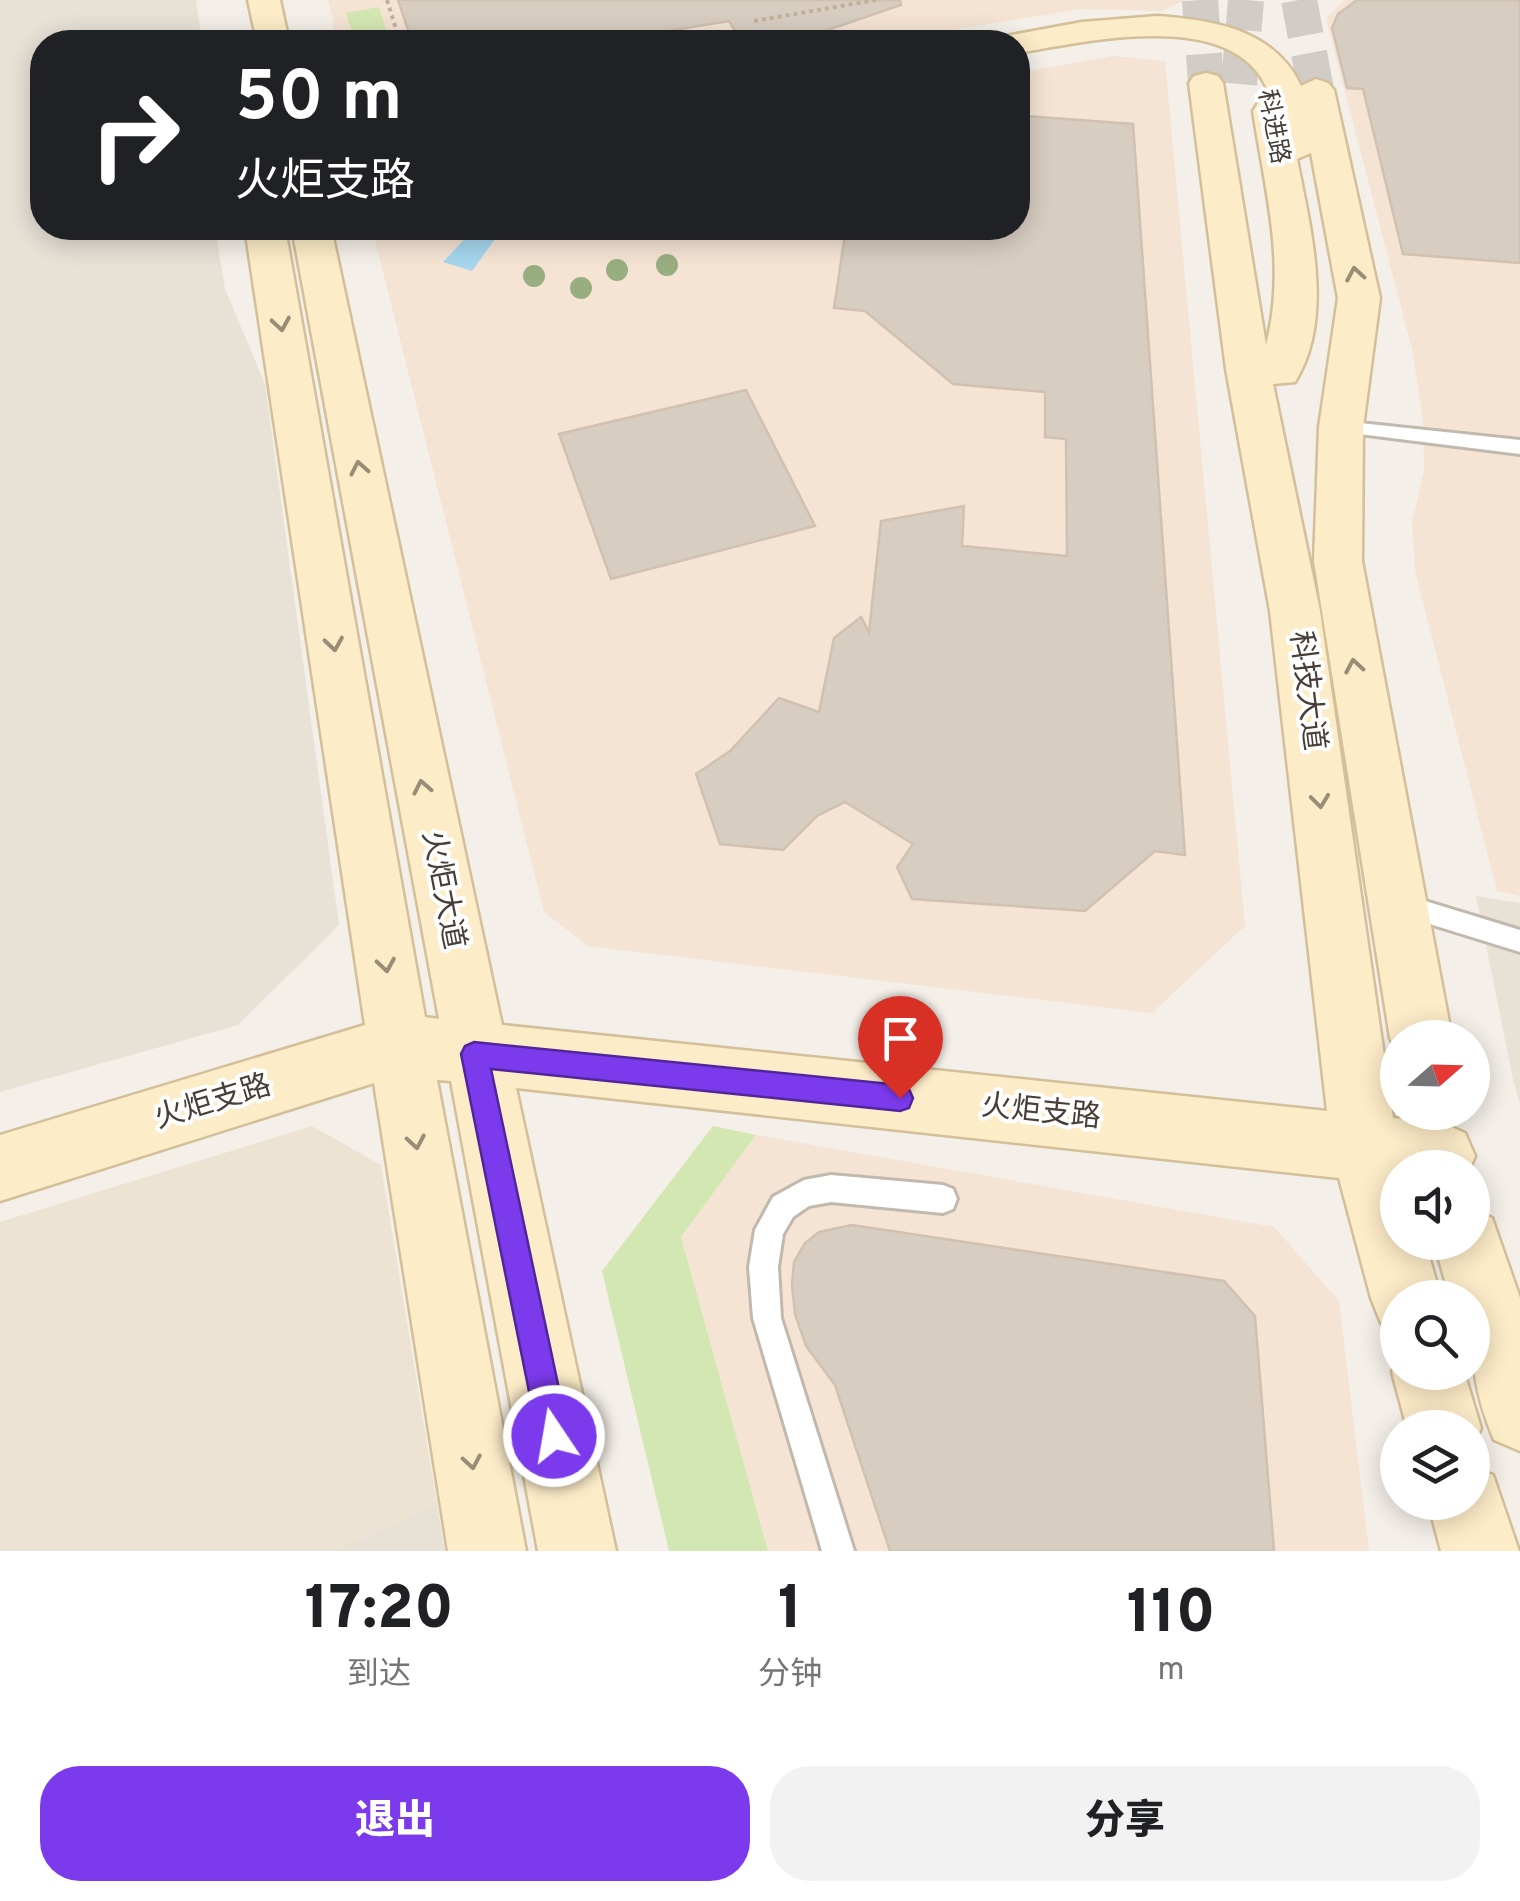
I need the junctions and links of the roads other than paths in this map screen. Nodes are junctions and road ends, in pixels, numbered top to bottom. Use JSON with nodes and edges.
{"nodes":[{"id":1,"x":264,"y":0,"type":"edge"},
{"id":2,"x":270,"y":30,"type":"edge"},
{"id":3,"x":1030,"y":41,"type":"edge"},
{"id":4,"x":1030,"y":54,"type":"edge"},
{"id":5,"x":1316,"y":90,"type":"tunnel mouth"},
{"id":6,"x":267,"y":240,"type":"edge"},
{"id":7,"x":317,"y":240,"type":"edge"},
{"id":8,"x":1280,"y":372,"type":"junction"},
{"id":9,"x":1343,"y":409,"type":"junction"},
{"id":10,"x":1520,"y":447,"type":"edge"},
{"id":11,"x":1295,"y":611,"type":"junction"},
{"id":12,"x":1397,"y":903,"type":"junction"},
{"id":13,"x":1520,"y":941,"type":"edge"},
{"id":14,"x":1418,"y":1020,"type":"edge"},
{"id":15,"x":399,"y":1046,"type":"junction"},
{"id":16,"x":474,"y":1054,"type":"junction"},
{"id":17,"x":1441,"y":1145,"type":"edge"},
{"id":18,"x":1364,"y":1146,"type":"junction"},
{"id":19,"x":0,"y":1168,"type":"edge"},
{"id":20,"x":943,"y":1199,"type":"dead end"},
{"id":21,"x":1473,"y":1260,"type":"edge"},
{"id":22,"x":1401,"y":1280,"type":"edge"},
{"id":23,"x":1520,"y":1414,"type":"edge"},
{"id":24,"x":1444,"y":1520,"type":"edge"},
{"id":25,"x":1471,"y":1520,"type":"edge"},
{"id":26,"x":488,"y":1551,"type":"edge"},
{"id":27,"x":578,"y":1551,"type":"edge"},
{"id":28,"x":838,"y":1551,"type":"edge"},
{"id":29,"x":1448,"y":1551,"type":"edge"},
{"id":30,"x":1480,"y":1551,"type":"edge"}],
"edges":[{"from":1,"to":2,"type":"main road"},
{"from":3,"to":9,"type":"main road"},
{"from":4,"to":8,"type":"main road","name":"科进路"},
{"from":9,"to":5,"type":"main road","name":"科技大道","one_way":true},
{"from":6,"to":15,"type":"main road","one_way":true},
{"from":16,"to":7,"type":"main road","name":"火炬大道","one_way":true},
{"from":8,"to":11,"type":"main road"},
{"from":8,"to":11,"type":"main road","name":"科技大道"},
{"from":9,"to":10,"type":"lane"},
{"from":12,"to":9,"type":"main road","name":"科技大道","one_way":true},
{"from":11,"to":18,"type":"main road","name":"科技大道","one_way":true},
{"from":12,"to":13,"type":"lane"},
{"from":12,"to":14,"type":"main road","name":"科技大道"},
{"from":15,"to":16,"type":"main road","name":"火炬支路"},
{"from":15,"to":19,"type":"main road","name":"火炬支路"},
{"from":15,"to":26,"type":"main road","one_way":true},
{"from":16,"to":18,"type":"main road","name":"火炬支路"},
{"from":16,"to":27,"type":"main road","name":"火炬大道"},
{"from":17,"to":18,"type":"main road","name":"火炬支路"},
{"from":18,"to":22,"type":"main road","name":"科技大道"},
{"from":20,"to":28,"type":"lane"},
{"from":21,"to":23,"type":"main road"},
{"from":24,"to":29,"type":"main road"},
{"from":25,"to":30,"type":"main road"}]}
